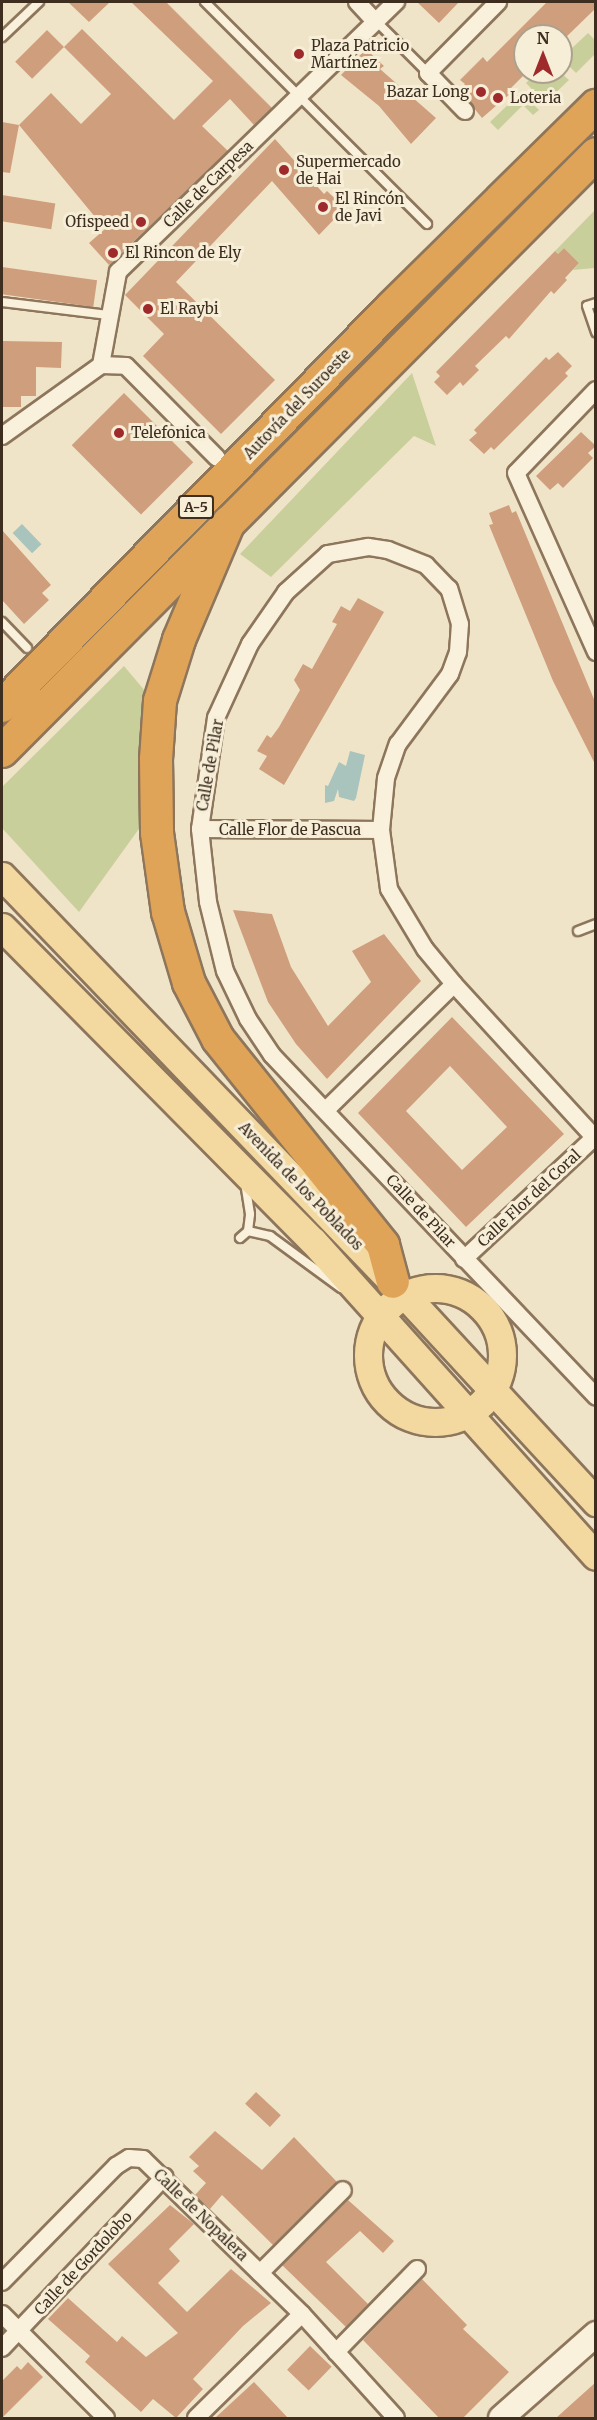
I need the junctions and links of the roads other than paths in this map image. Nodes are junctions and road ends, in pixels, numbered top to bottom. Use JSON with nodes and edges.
{"nodes":[{"id":1,"x":39,"y":2,"type":"edge"},
{"id":2,"x":205,"y":2,"type":"edge"},
{"id":3,"x":357,"y":2,"type":"edge"},
{"id":4,"x":396,"y":2,"type":"edge"},
{"id":5,"x":498,"y":2,"type":"edge"},
{"id":6,"x":375,"y":21,"type":"junction"},
{"id":7,"x":2,"y":36,"type":"edge"},
{"id":8,"x":428,"y":73,"type":"junction"},
{"id":9,"x":297,"y":96,"type":"junction"},
{"id":10,"x":596,"y":106,"type":"edge"},
{"id":11,"x":465,"y":111,"type":"dead end"},
{"id":12,"x":594,"y":157,"type":"edge"},
{"id":13,"x":427,"y":224,"type":"dead end"},
{"id":14,"x":2,"y":302,"type":"edge"},
{"id":15,"x":596,"y":303,"type":"edge"},
{"id":16,"x":108,"y":315,"type":"junction"},
{"id":17,"x":596,"y":332,"type":"edge"},
{"id":18,"x":101,"y":365,"type":"junction"},
{"id":19,"x":596,"y":390,"type":"edge"},
{"id":20,"x":2,"y":436,"type":"edge"},
{"id":21,"x":218,"y":458,"type":"dead end"},
{"id":22,"x":229,"y":522,"type":"junction"},
{"id":23,"x":2,"y":622,"type":"edge"},
{"id":24,"x":27,"y":648,"type":"dead end"},
{"id":25,"x":596,"y":652,"type":"edge"},
{"id":26,"x":2,"y":706,"type":"edge"},
{"id":27,"x":2,"y":752,"type":"edge"},
{"id":28,"x":200,"y":829,"type":"junction"},
{"id":29,"x":381,"y":830,"type":"junction"},
{"id":30,"x":2,"y":876,"type":"edge"},
{"id":31,"x":596,"y":924,"type":"edge"},
{"id":32,"x":2,"y":927,"type":"edge"},
{"id":33,"x":578,"y":932,"type":"dead end"},
{"id":34,"x":454,"y":984,"type":"junction"},
{"id":35,"x":327,"y":1108,"type":"junction"},
{"id":36,"x":595,"y":1136,"type":"edge"},
{"id":37,"x":241,"y":1166,"type":"junction"},
{"id":38,"x":248,"y":1231,"type":"junction"},
{"id":39,"x":240,"y":1238,"type":"dead end"},
{"id":40,"x":464,"y":1258,"type":"junction"},
{"id":41,"x":399,"y":1288,"type":"junction"},
{"id":42,"x":376,"y":1310,"type":"junction"},
{"id":43,"x":492,"y":1391,"type":"junction"},
{"id":44,"x":596,"y":1396,"type":"edge"},
{"id":45,"x":469,"y":1413,"type":"junction"},
{"id":46,"x":493,"y":1443,"type":"junction"},
{"id":47,"x":591,"y":1492,"type":"edge"},
{"id":48,"x":596,"y":1537,"type":"edge"},
{"id":49,"x":596,"y":1556,"type":"edge"},
{"id":50,"x":164,"y":2177,"type":"junction"},
{"id":51,"x":343,"y":2190,"type":"dead end"},
{"id":52,"x":417,"y":2269,"type":"dead end"},
{"id":53,"x":260,"y":2273,"type":"junction"},
{"id":54,"x":2,"y":2282,"type":"edge"},
{"id":55,"x":2,"y":2314,"type":"edge"},
{"id":56,"x":302,"y":2314,"type":"junction"},
{"id":57,"x":19,"y":2331,"type":"junction"},
{"id":58,"x":596,"y":2334,"type":"edge"},
{"id":59,"x":2,"y":2348,"type":"edge"},
{"id":60,"x":336,"y":2352,"type":"junction"},
{"id":61,"x":106,"y":2418,"type":"edge"},
{"id":62,"x":196,"y":2418,"type":"edge"},
{"id":63,"x":396,"y":2418,"type":"edge"},
{"id":64,"x":501,"y":2418,"type":"edge"}],
"edges":[{"from":1,"to":7,"type":"lane"},
{"from":2,"to":9,"type":"lane"},
{"from":3,"to":6,"type":"street"},
{"from":4,"to":6,"type":"street","name":"Calle de Carpesa"},
{"from":5,"to":8,"type":"street"},
{"from":6,"to":8,"type":"lane"},
{"from":6,"to":9,"type":"street","name":"Calle de Carpesa"},
{"from":8,"to":11,"type":"street"},
{"from":9,"to":13,"type":"lane"},
{"from":9,"to":16,"type":"street","name":"Calle de Carpesa"},
{"from":10,"to":26,"type":"highway","name":"Autovía del Suroeste","number":"A-5"},
{"from":12,"to":22,"type":"highway","number":"A-5"},
{"from":14,"to":16,"type":"lane"},
{"from":15,"to":17,"type":"lane"},
{"from":16,"to":18,"type":"street","name":"Calle de Carpesa"},
{"from":18,"to":20,"type":"street"},
{"from":18,"to":21,"type":"street"},
{"from":19,"to":25,"type":"street"},
{"from":22,"to":27,"type":"highway","number":"A-5"},
{"from":22,"to":41,"type":"highway"},
{"from":23,"to":24,"type":"lane"},
{"from":28,"to":29,"type":"street","name":"Calle Flor de Pascua"},
{"from":28,"to":29,"type":"street","name":"Calle de Pilar"},
{"from":28,"to":35,"type":"street","name":"Calle de Pilar"},
{"from":29,"to":34,"type":"street","name":"Calle de Pilar"},
{"from":30,"to":41,"type":"main road","name":"Avenida de los Poblados"},
{"from":31,"to":33,"type":"lane"},
{"from":32,"to":37,"type":"main road","name":"Avenida de los Poblados"},
{"from":34,"to":35,"type":"street"},
{"from":34,"to":36,"type":"street","name":"Calle de Pilar"},
{"from":35,"to":40,"type":"street","name":"Calle de Pilar"},
{"from":36,"to":40,"type":"street","name":"Calle Flor del Coral"},
{"from":37,"to":38,"type":"lane"},
{"from":37,"to":42,"type":"main road","name":"Avenida de los Poblados"},
{"from":38,"to":39,"type":"lane"},
{"from":38,"to":42,"type":"lane"},
{"from":40,"to":44,"type":"street","name":"Calle de Pilar"},
{"from":41,"to":42,"type":"main road"},
{"from":41,"to":43,"type":"main road","name":"Avenida de los Poblados"},
{"from":41,"to":43,"type":"main road"},
{"from":42,"to":45,"type":"main road","name":"Avenida de los Poblados"},
{"from":42,"to":45,"type":"main road"},
{"from":43,"to":45,"type":"main road"},
{"from":43,"to":47,"type":"main road","name":"Avenida de los Poblados"},
{"from":45,"to":46,"type":"main road","name":"Avenida de los Poblados"},
{"from":46,"to":48,"type":"street","name":"Avenida de los Poblados"},
{"from":46,"to":49,"type":"main road","name":"Avenida de los Poblados"},
{"from":50,"to":53,"type":"street","name":"Calle de Nopalera"},
{"from":50,"to":54,"type":"street","name":"Calle de Nopalera"},
{"from":50,"to":57,"type":"street","name":"Calle de Gordolobo"},
{"from":51,"to":53,"type":"street","name":"Calle de Nopalera"},
{"from":52,"to":60,"type":"street"},
{"from":53,"to":56,"type":"street","name":"Calle de Nopalera"},
{"from":55,"to":57,"type":"street"},
{"from":56,"to":60,"type":"street","name":"Calle de Nopalera"},
{"from":56,"to":62,"type":"street"},
{"from":57,"to":59,"type":"street","name":"Calle de Gordolobo"},
{"from":57,"to":61,"type":"street"},
{"from":58,"to":64,"type":"street"},
{"from":60,"to":63,"type":"street","name":"Calle de Nopalera"}]}
